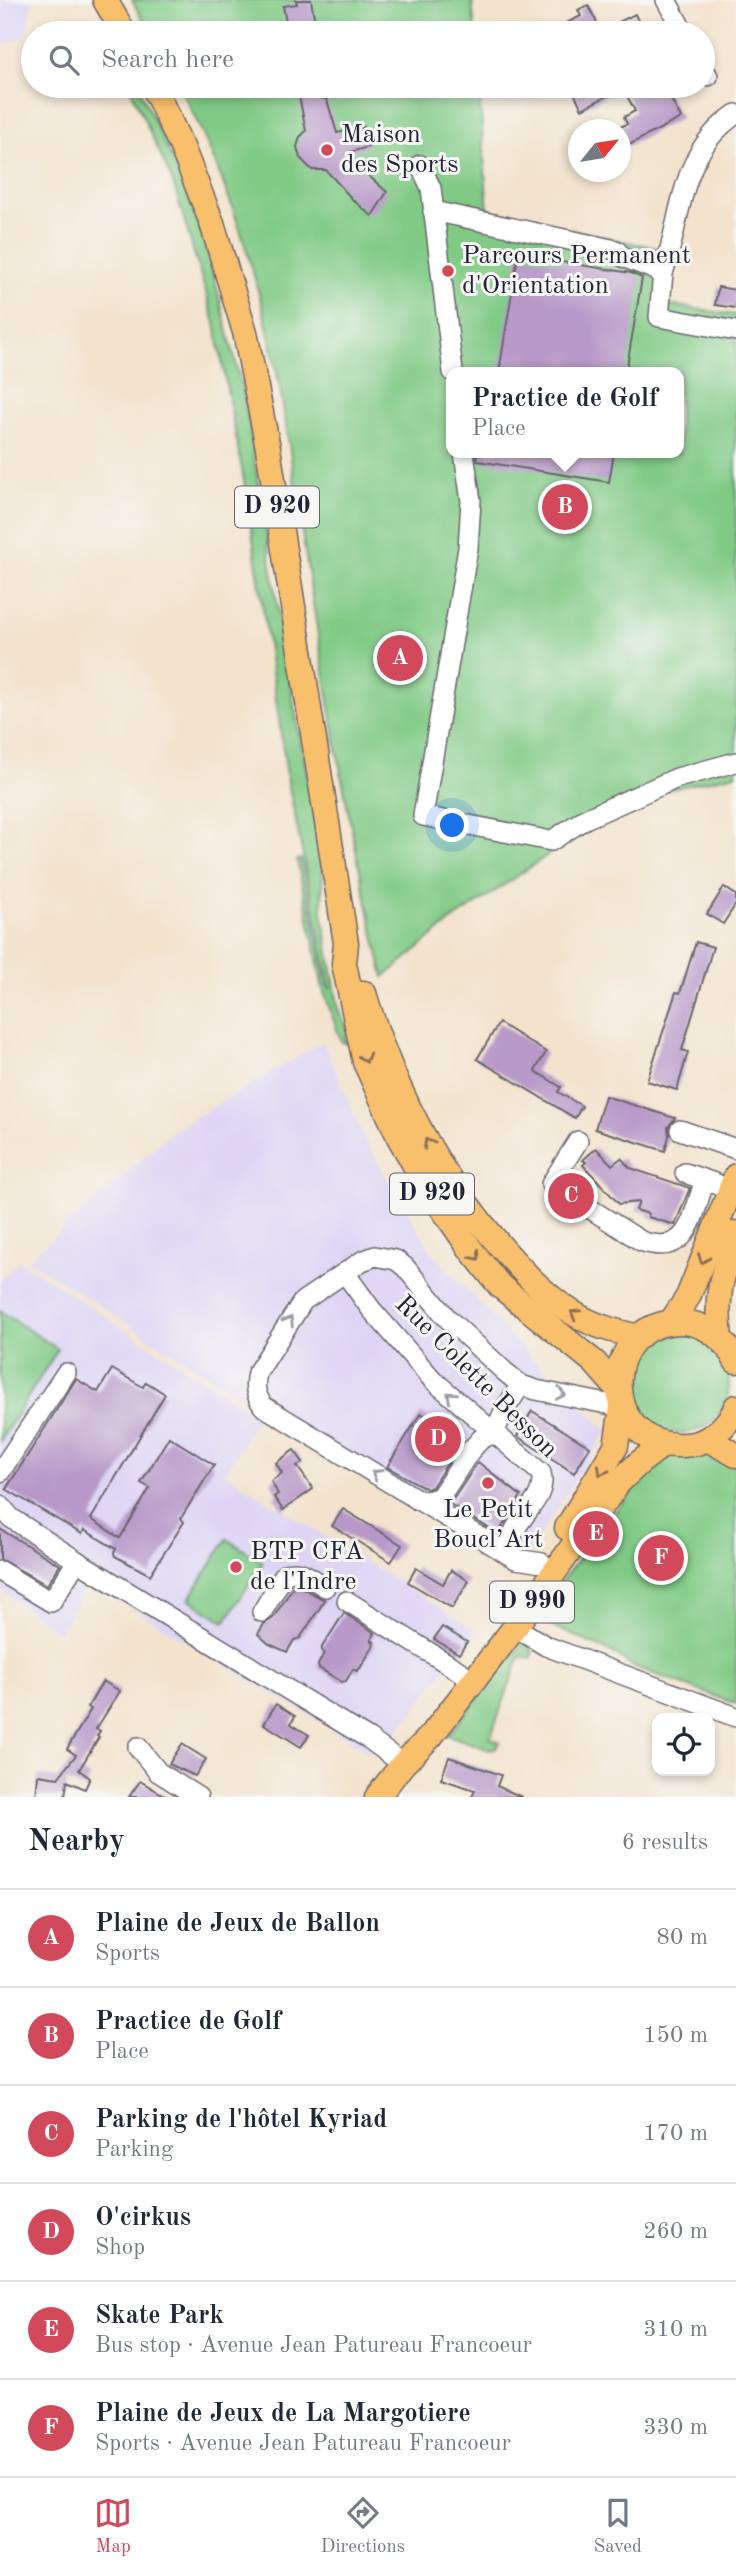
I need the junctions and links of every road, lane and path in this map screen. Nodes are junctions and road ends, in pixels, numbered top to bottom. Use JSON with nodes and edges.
{"nodes":[{"id":1,"x":105,"y":0,"type":"edge"},
{"id":2,"x":666,"y":0,"type":"edge"},
{"id":3,"x":117,"y":21,"type":"edge"},
{"id":4,"x":677,"y":21,"type":"edge"},
{"id":5,"x":159,"y":98,"type":"edge"},
{"id":6,"x":736,"y":114,"type":"edge"},
{"id":7,"x":420,"y":165,"type":"dead end"},
{"id":8,"x":433,"y":211,"type":"junction"},
{"id":9,"x":663,"y":273,"type":"junction"},
{"id":10,"x":736,"y":331,"type":"edge"},
{"id":11,"x":452,"y":367,"type":"edge"},
{"id":12,"x":465,"y":458,"type":"edge"},
{"id":13,"x":736,"y":762,"type":"edge"},
{"id":14,"x":345,"y":943,"type":"junction"},
{"id":15,"x":680,"y":1130,"type":"dead end"},
{"id":16,"x":578,"y":1141,"type":"dead end"},
{"id":17,"x":736,"y":1149,"type":"edge"},
{"id":18,"x":685,"y":1173,"type":"dead end"},
{"id":19,"x":705,"y":1180,"type":"junction"},
{"id":20,"x":734,"y":1185,"type":"edge"},
{"id":21,"x":736,"y":1233,"type":"edge"},
{"id":22,"x":345,"y":1273,"type":"junction"},
{"id":23,"x":671,"y":1322,"type":"junction"},
{"id":24,"x":639,"y":1337,"type":"junction"},
{"id":25,"x":731,"y":1351,"type":"edge"},
{"id":26,"x":66,"y":1373,"type":"dead end"},
{"id":27,"x":521,"y":1385,"type":"junction"},
{"id":28,"x":619,"y":1397,"type":"junction"},
{"id":29,"x":735,"y":1411,"type":"edge"},
{"id":30,"x":494,"y":1433,"type":"junction"},
{"id":31,"x":707,"y":1439,"type":"junction"},
{"id":32,"x":664,"y":1444,"type":"junction"},
{"id":33,"x":736,"y":1455,"type":"edge"},
{"id":34,"x":0,"y":1472,"type":"edge"},
{"id":35,"x":418,"y":1500,"type":"junction"},
{"id":36,"x":0,"y":1505,"type":"edge"},
{"id":37,"x":516,"y":1559,"type":"junction"},
{"id":38,"x":77,"y":1561,"type":"junction"},
{"id":39,"x":542,"y":1563,"type":"junction"},
{"id":40,"x":0,"y":1571,"type":"edge"},
{"id":41,"x":326,"y":1587,"type":"dead end"},
{"id":42,"x":348,"y":1601,"type":"dead end"},
{"id":43,"x":262,"y":1612,"type":"dead end"},
{"id":44,"x":514,"y":1627,"type":"junction"},
{"id":45,"x":464,"y":1674,"type":"junction"},
{"id":46,"x":736,"y":1717,"type":"edge"},
{"id":47,"x":138,"y":1747,"type":"dead end"},
{"id":48,"x":403,"y":1764,"type":"junction"},
{"id":49,"x":198,"y":1797,"type":"edge"},
{"id":50,"x":377,"y":1797,"type":"edge"}],
"edges":[{"from":1,"to":3,"type":"main road"},
{"from":2,"to":4,"type":"street"},
{"from":5,"to":14,"type":"main road","number":"D 920"},
{"from":6,"to":9,"type":"street"},
{"from":7,"to":8,"type":"street"},
{"from":8,"to":9,"type":"street"},
{"from":8,"to":11,"type":"street"},
{"from":9,"to":10,"type":"street"},
{"from":12,"to":13,"type":"street"},
{"from":24,"to":14,"type":"main road","number":"D 920","one_way":true},
{"from":14,"to":28,"type":"main road","number":"D 920","one_way":true},
{"from":15,"to":17,"type":"street"},
{"from":16,"to":19,"type":"street"},
{"from":18,"to":19,"type":"street"},
{"from":19,"to":20,"type":"street"},
{"from":20,"to":23,"type":"main road","one_way":true},
{"from":21,"to":25,"type":"main road"},
{"from":22,"to":27,"type":"street"},
{"from":30,"to":22,"type":"street","name":"Rue Colette Besson","one_way":true},
{"from":35,"to":22,"type":"street","one_way":true},
{"from":23,"to":24,"type":"main road"},
{"from":23,"to":25,"type":"main road"},
{"from":24,"to":28,"type":"main road"},
{"from":26,"to":34,"type":"street"},
{"from":27,"to":28,"type":"street","one_way":true},
{"from":27,"to":30,"type":"street"},
{"from":28,"to":32,"type":"main road"},
{"from":28,"to":39,"type":"main road","one_way":true},
{"from":29,"to":31,"type":"main road"},
{"from":30,"to":35,"type":"street"},
{"from":30,"to":37,"type":"street","name":"Rue Colette Besson"},
{"from":31,"to":32,"type":"main road"},
{"from":31,"to":33,"type":"main road"},
{"from":32,"to":44,"type":"main road","number":"D 990"},
{"from":35,"to":37,"type":"street"},
{"from":36,"to":38,"type":"street"},
{"from":37,"to":39,"type":"street"},
{"from":38,"to":40,"type":"street"},
{"from":38,"to":48,"type":"street"},
{"from":39,"to":45,"type":"main road"},
{"from":41,"to":43,"type":"street"},
{"from":42,"to":45,"type":"street"},
{"from":44,"to":46,"type":"street"},
{"from":44,"to":48,"type":"main road","number":"D 990"},
{"from":45,"to":48,"type":"main road"},
{"from":47,"to":49,"type":"street"},
{"from":48,"to":50,"type":"main road","number":"D 990"}]}
